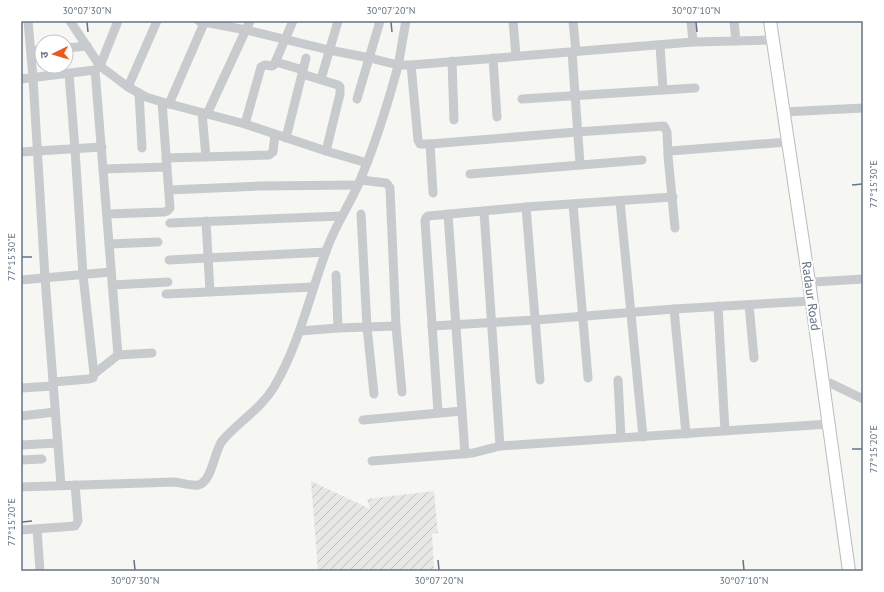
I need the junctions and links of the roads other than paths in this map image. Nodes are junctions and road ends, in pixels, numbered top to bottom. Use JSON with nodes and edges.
{"nodes":[{"id":1,"x":28,"y":21,"type":"edge"},
{"id":2,"x":70,"y":21,"type":"edge"},
{"id":3,"x":118,"y":21,"type":"edge"},
{"id":4,"x":158,"y":21,"type":"edge"},
{"id":5,"x":203,"y":21,"type":"edge"},
{"id":6,"x":293,"y":21,"type":"edge"},
{"id":7,"x":338,"y":21,"type":"edge"},
{"id":8,"x":380,"y":21,"type":"edge"},
{"id":9,"x":406,"y":21,"type":"edge"},
{"id":10,"x":514,"y":21,"type":"edge"},
{"id":11,"x":573,"y":21,"type":"edge"},
{"id":12,"x":691,"y":21,"type":"edge"},
{"id":13,"x":734,"y":21,"type":"edge"},
{"id":14,"x":770,"y":21,"type":"edge"},
{"id":15,"x":777,"y":21,"type":"edge"},
{"id":16,"x":248,"y":25,"type":"edge"},
{"id":17,"x":285,"y":40,"type":"junction"},
{"id":18,"x":773,"y":40,"type":"junction"},
{"id":19,"x":736,"y":41,"type":"junction"},
{"id":20,"x":693,"y":42,"type":"junction"},
{"id":21,"x":660,"y":45,"type":"junction"},
{"id":22,"x":87,"y":46,"type":"junction"},
{"id":23,"x":74,"y":47,"type":"edge"},
{"id":24,"x":329,"y":50,"type":"junction"},
{"id":25,"x":31,"y":51,"type":"junction"},
{"id":26,"x":34,"y":51,"type":"edge"},
{"id":27,"x":574,"y":52,"type":"junction"},
{"id":28,"x":516,"y":56,"type":"junction"},
{"id":29,"x":306,"y":58,"type":"dead end"},
{"id":30,"x":370,"y":58,"type":"junction"},
{"id":31,"x":493,"y":58,"type":"junction"},
{"id":32,"x":452,"y":61,"type":"junction"},
{"id":33,"x":276,"y":62,"type":"junction"},
{"id":34,"x":398,"y":65,"type":"junction"},
{"id":35,"x":410,"y":65,"type":"junction"},
{"id":36,"x":97,"y":68,"type":"junction"},
{"id":37,"x":302,"y":72,"type":"junction"},
{"id":38,"x":74,"y":73,"type":"edge"},
{"id":39,"x":69,"y":74,"type":"joint"},
{"id":40,"x":33,"y":78,"type":"junction"},
{"id":41,"x":21,"y":79,"type":"edge"},
{"id":42,"x":321,"y":79,"type":"junction"},
{"id":43,"x":128,"y":87,"type":"junction"},
{"id":44,"x":695,"y":88,"type":"dead end"},
{"id":45,"x":663,"y":90,"type":"junction"},
{"id":46,"x":139,"y":93,"type":"junction"},
{"id":47,"x":575,"y":96,"type":"junction"},
{"id":48,"x":357,"y":99,"type":"dead end"},
{"id":49,"x":522,"y":99,"type":"dead end"},
{"id":50,"x":165,"y":103,"type":"junction"},
{"id":51,"x":863,"y":108,"type":"edge"},
{"id":52,"x":787,"y":112,"type":"junction"},
{"id":53,"x":204,"y":114,"type":"junction"},
{"id":54,"x":497,"y":117,"type":"dead end"},
{"id":55,"x":454,"y":120,"type":"dead end"},
{"id":56,"x":245,"y":124,"type":"junction"},
{"id":57,"x":577,"y":132,"type":"junction"},
{"id":58,"x":275,"y":134,"type":"junction"},
{"id":59,"x":286,"y":138,"type":"junction"},
{"id":60,"x":788,"y":142,"type":"junction"},
{"id":61,"x":430,"y":144,"type":"junction"},
{"id":62,"x":102,"y":147,"type":"junction"},
{"id":63,"x":142,"y":148,"type":"dead end"},
{"id":64,"x":75,"y":149,"type":"junction"},
{"id":65,"x":37,"y":151,"type":"junction"},
{"id":66,"x":326,"y":151,"type":"junction"},
{"id":67,"x":21,"y":152,"type":"edge"},
{"id":68,"x":668,"y":153,"type":"junction"},
{"id":69,"x":206,"y":157,"type":"junction"},
{"id":70,"x":166,"y":158,"type":"junction"},
{"id":71,"x":642,"y":160,"type":"dead end"},
{"id":72,"x":367,"y":163,"type":"junction"},
{"id":73,"x":580,"y":164,"type":"junction"},
{"id":74,"x":167,"y":167,"type":"junction"},
{"id":75,"x":103,"y":169,"type":"junction"},
{"id":76,"x":470,"y":174,"type":"dead end"},
{"id":77,"x":359,"y":182,"type":"junction"},
{"id":78,"x":169,"y":190,"type":"junction"},
{"id":79,"x":433,"y":193,"type":"dead end"},
{"id":80,"x":672,"y":197,"type":"junction"},
{"id":81,"x":620,"y":201,"type":"junction"},
{"id":82,"x":573,"y":204,"type":"junction"},
{"id":83,"x":526,"y":207,"type":"junction"},
{"id":84,"x":484,"y":212,"type":"junction"},
{"id":85,"x":107,"y":214,"type":"junction"},
{"id":86,"x":361,"y":214,"type":"dead end"},
{"id":87,"x":448,"y":214,"type":"junction"},
{"id":88,"x":342,"y":216,"type":"junction"},
{"id":89,"x":206,"y":221,"type":"junction"},
{"id":90,"x":170,"y":223,"type":"dead end"},
{"id":91,"x":675,"y":228,"type":"dead end"},
{"id":92,"x":158,"y":242,"type":"dead end"},
{"id":93,"x":109,"y":244,"type":"junction"},
{"id":94,"x":326,"y":252,"type":"junction"},
{"id":95,"x":208,"y":258,"type":"junction"},
{"id":96,"x":169,"y":260,"type":"dead end"},
{"id":97,"x":111,"y":272,"type":"junction"},
{"id":98,"x":83,"y":275,"type":"junction"},
{"id":99,"x":336,"y":275,"type":"dead end"},
{"id":100,"x":45,"y":278,"type":"junction"},
{"id":101,"x":863,"y":279,"type":"edge"},
{"id":102,"x":21,"y":280,"type":"edge"},
{"id":103,"x":168,"y":282,"type":"dead end"},
{"id":104,"x":814,"y":282,"type":"junction"},
{"id":105,"x":112,"y":285,"type":"junction"},
{"id":106,"x":314,"y":287,"type":"junction"},
{"id":107,"x":210,"y":292,"type":"junction"},
{"id":108,"x":166,"y":294,"type":"dead end"},
{"id":109,"x":811,"y":301,"type":"junction"},
{"id":110,"x":749,"y":305,"type":"junction"},
{"id":111,"x":718,"y":306,"type":"junction"},
{"id":112,"x":674,"y":309,"type":"junction"},
{"id":113,"x":630,"y":313,"type":"junction"},
{"id":114,"x":582,"y":317,"type":"junction"},
{"id":115,"x":536,"y":320,"type":"junction"},
{"id":116,"x":491,"y":323,"type":"junction"},
{"id":117,"x":457,"y":325,"type":"junction"},
{"id":118,"x":396,"y":326,"type":"junction"},
{"id":119,"x":432,"y":326,"type":"junction"},
{"id":120,"x":367,"y":327,"type":"junction"},
{"id":121,"x":338,"y":328,"type":"junction"},
{"id":122,"x":300,"y":332,"type":"junction"},
{"id":123,"x":152,"y":353,"type":"dead end"},
{"id":124,"x":118,"y":355,"type":"junction"},
{"id":125,"x":754,"y":358,"type":"dead end"},
{"id":126,"x":94,"y":374,"type":"junction"},
{"id":127,"x":588,"y":378,"type":"dead end"},
{"id":128,"x":540,"y":380,"type":"dead end"},
{"id":129,"x":618,"y":380,"type":"dead end"},
{"id":130,"x":830,"y":383,"type":"junction"},
{"id":131,"x":53,"y":384,"type":"junction"},
{"id":132,"x":21,"y":388,"type":"edge"},
{"id":133,"x":402,"y":392,"type":"dead end"},
{"id":134,"x":374,"y":394,"type":"dead end"},
{"id":135,"x":863,"y":399,"type":"edge"},
{"id":136,"x":462,"y":411,"type":"junction"},
{"id":137,"x":55,"y":412,"type":"junction"},
{"id":138,"x":438,"y":412,"type":"junction"},
{"id":139,"x":21,"y":416,"type":"edge"},
{"id":140,"x":363,"y":420,"type":"dead end"},
{"id":141,"x":829,"y":424,"type":"junction"},
{"id":142,"x":725,"y":431,"type":"junction"},
{"id":143,"x":686,"y":434,"type":"junction"},
{"id":144,"x":642,"y":436,"type":"junction"},
{"id":145,"x":621,"y":438,"type":"junction"},
{"id":146,"x":58,"y":443,"type":"junction"},
{"id":147,"x":21,"y":445,"type":"edge"},
{"id":148,"x":500,"y":446,"type":"junction"},
{"id":149,"x":465,"y":454,"type":"junction"},
{"id":150,"x":42,"y":459,"type":"dead end"},
{"id":151,"x":21,"y":460,"type":"edge"},
{"id":152,"x":372,"y":461,"type":"dead end"},
{"id":153,"x":61,"y":485,"type":"junction"},
{"id":154,"x":75,"y":485,"type":"junction"},
{"id":155,"x":21,"y":487,"type":"edge"},
{"id":156,"x":37,"y":529,"type":"junction"},
{"id":157,"x":21,"y":530,"type":"edge"},
{"id":158,"x":40,"y":571,"type":"edge"},
{"id":159,"x":849,"y":571,"type":"edge"},
{"id":160,"x":856,"y":571,"type":"edge"}],
"edges":[{"from":1,"to":25,"type":"street"},
{"from":2,"to":22,"type":"street"},
{"from":3,"to":36,"type":"street"},
{"from":4,"to":43,"type":"street"},
{"from":5,"to":16,"type":"street"},
{"from":5,"to":50,"type":"street"},
{"from":6,"to":17,"type":"street"},
{"from":7,"to":24,"type":"street"},
{"from":8,"to":30,"type":"street"},
{"from":9,"to":34,"type":"street"},
{"from":10,"to":28,"type":"street"},
{"from":11,"to":27,"type":"street"},
{"from":12,"to":20,"type":"street"},
{"from":13,"to":19,"type":"street"},
{"from":14,"to":18,"type":"main road","name":"Radaur Road"},
{"from":15,"to":52,"type":"main road","name":"Radaur Road"},
{"from":16,"to":17,"type":"street"},
{"from":16,"to":53,"type":"street"},
{"from":17,"to":24,"type":"street"},
{"from":17,"to":33,"type":"street"},
{"from":18,"to":19,"type":"street"},
{"from":18,"to":52,"type":"main road","name":"Radaur Road"},
{"from":19,"to":20,"type":"street"},
{"from":20,"to":21,"type":"street"},
{"from":21,"to":27,"type":"street"},
{"from":21,"to":45,"type":"street"},
{"from":22,"to":23,"type":"street"},
{"from":22,"to":36,"type":"street"},
{"from":24,"to":30,"type":"street"},
{"from":24,"to":42,"type":"street"},
{"from":25,"to":26,"type":"street"},
{"from":25,"to":40,"type":"street"},
{"from":27,"to":28,"type":"street"},
{"from":27,"to":47,"type":"street"},
{"from":28,"to":31,"type":"street"},
{"from":29,"to":37,"type":"street"},
{"from":30,"to":34,"type":"street"},
{"from":30,"to":48,"type":"street"},
{"from":31,"to":32,"type":"street"},
{"from":31,"to":54,"type":"street"},
{"from":32,"to":35,"type":"street"},
{"from":32,"to":55,"type":"street"},
{"from":33,"to":37,"type":"street"},
{"from":33,"to":56,"type":"street"},
{"from":34,"to":35,"type":"street"},
{"from":34,"to":72,"type":"street"},
{"from":35,"to":61,"type":"street"},
{"from":36,"to":38,"type":"street"},
{"from":36,"to":43,"type":"street"},
{"from":36,"to":62,"type":"street"},
{"from":37,"to":42,"type":"street"},
{"from":37,"to":59,"type":"street"},
{"from":39,"to":40,"type":"street"},
{"from":39,"to":64,"type":"street"},
{"from":40,"to":41,"type":"street"},
{"from":40,"to":65,"type":"street"},
{"from":42,"to":66,"type":"street"},
{"from":43,"to":46,"type":"street"},
{"from":44,"to":45,"type":"street"},
{"from":45,"to":47,"type":"street"},
{"from":46,"to":50,"type":"street"},
{"from":46,"to":63,"type":"street"},
{"from":47,"to":49,"type":"street"},
{"from":47,"to":57,"type":"street"},
{"from":50,"to":53,"type":"street"},
{"from":50,"to":70,"type":"street"},
{"from":51,"to":52,"type":"street"},
{"from":52,"to":60,"type":"main road","name":"Radaur Road"},
{"from":52,"to":104,"type":"main road","name":"Radaur Road"},
{"from":53,"to":56,"type":"street"},
{"from":53,"to":69,"type":"street"},
{"from":56,"to":58,"type":"street"},
{"from":57,"to":61,"type":"street"},
{"from":57,"to":68,"type":"street"},
{"from":57,"to":73,"type":"street"},
{"from":58,"to":59,"type":"street"},
{"from":58,"to":69,"type":"street"},
{"from":59,"to":66,"type":"street"},
{"from":60,"to":68,"type":"street"},
{"from":60,"to":109,"type":"main road","name":"Radaur Road"},
{"from":61,"to":79,"type":"street"},
{"from":62,"to":64,"type":"street"},
{"from":62,"to":75,"type":"street"},
{"from":64,"to":65,"type":"street"},
{"from":64,"to":98,"type":"street"},
{"from":65,"to":67,"type":"street"},
{"from":65,"to":100,"type":"street"},
{"from":66,"to":72,"type":"street"},
{"from":68,"to":80,"type":"street"},
{"from":69,"to":70,"type":"street"},
{"from":70,"to":74,"type":"street"},
{"from":71,"to":73,"type":"street"},
{"from":72,"to":77,"type":"street"},
{"from":73,"to":76,"type":"street"},
{"from":74,"to":75,"type":"street"},
{"from":74,"to":78,"type":"street"},
{"from":75,"to":85,"type":"street"},
{"from":77,"to":78,"type":"street"},
{"from":77,"to":88,"type":"street"},
{"from":77,"to":118,"type":"street"},
{"from":78,"to":85,"type":"street"},
{"from":80,"to":81,"type":"street"},
{"from":80,"to":91,"type":"street"},
{"from":81,"to":82,"type":"street"},
{"from":81,"to":113,"type":"street"},
{"from":82,"to":83,"type":"street"},
{"from":82,"to":114,"type":"street"},
{"from":83,"to":84,"type":"street"},
{"from":83,"to":115,"type":"street"},
{"from":84,"to":87,"type":"street"},
{"from":84,"to":116,"type":"street"},
{"from":85,"to":93,"type":"street"},
{"from":86,"to":120,"type":"street"},
{"from":87,"to":117,"type":"street"},
{"from":87,"to":119,"type":"street"},
{"from":88,"to":89,"type":"street"},
{"from":88,"to":94,"type":"street"},
{"from":89,"to":90,"type":"street"},
{"from":89,"to":95,"type":"street"},
{"from":92,"to":93,"type":"street"},
{"from":93,"to":97,"type":"street"},
{"from":94,"to":95,"type":"street"},
{"from":94,"to":106,"type":"street"},
{"from":95,"to":96,"type":"street"},
{"from":95,"to":107,"type":"street"},
{"from":97,"to":98,"type":"street"},
{"from":97,"to":105,"type":"street"},
{"from":98,"to":100,"type":"street"},
{"from":98,"to":126,"type":"street"},
{"from":99,"to":121,"type":"street"},
{"from":100,"to":102,"type":"street"},
{"from":100,"to":131,"type":"street"},
{"from":101,"to":104,"type":"street"},
{"from":103,"to":105,"type":"street"},
{"from":104,"to":130,"type":"main road","name":"Radaur Road"},
{"from":105,"to":124,"type":"street"},
{"from":106,"to":107,"type":"street"},
{"from":106,"to":122,"type":"street"},
{"from":107,"to":108,"type":"street"},
{"from":109,"to":110,"type":"street"},
{"from":109,"to":141,"type":"main road","name":"Radaur Road"},
{"from":110,"to":111,"type":"street"},
{"from":110,"to":125,"type":"street"},
{"from":111,"to":112,"type":"street"},
{"from":111,"to":142,"type":"street"},
{"from":112,"to":113,"type":"street"},
{"from":112,"to":143,"type":"street"},
{"from":113,"to":114,"type":"street"},
{"from":113,"to":144,"type":"street"},
{"from":114,"to":115,"type":"street"},
{"from":114,"to":127,"type":"street"},
{"from":115,"to":116,"type":"street"},
{"from":115,"to":128,"type":"street"},
{"from":116,"to":117,"type":"street"},
{"from":116,"to":148,"type":"street"},
{"from":117,"to":119,"type":"street"},
{"from":117,"to":136,"type":"street"},
{"from":118,"to":120,"type":"street"},
{"from":118,"to":133,"type":"street"},
{"from":119,"to":138,"type":"street"},
{"from":120,"to":121,"type":"street"},
{"from":120,"to":134,"type":"street"},
{"from":121,"to":122,"type":"street"},
{"from":122,"to":154,"type":"street"},
{"from":123,"to":124,"type":"street"},
{"from":124,"to":126,"type":"street"},
{"from":126,"to":131,"type":"street"},
{"from":129,"to":145,"type":"street"},
{"from":130,"to":135,"type":"street"},
{"from":130,"to":160,"type":"main road","name":"Radaur Road"},
{"from":131,"to":132,"type":"street"},
{"from":131,"to":137,"type":"street"},
{"from":136,"to":138,"type":"street"},
{"from":136,"to":149,"type":"street"},
{"from":137,"to":139,"type":"street"},
{"from":137,"to":146,"type":"street"},
{"from":138,"to":140,"type":"street"},
{"from":141,"to":142,"type":"street"},
{"from":141,"to":159,"type":"main road","name":"Radaur Road"},
{"from":142,"to":143,"type":"street"},
{"from":143,"to":144,"type":"street"},
{"from":144,"to":145,"type":"street"},
{"from":145,"to":148,"type":"street"},
{"from":146,"to":147,"type":"street"},
{"from":146,"to":153,"type":"street"},
{"from":148,"to":149,"type":"street"},
{"from":149,"to":152,"type":"street"},
{"from":150,"to":151,"type":"street"},
{"from":153,"to":154,"type":"street"},
{"from":153,"to":155,"type":"street"},
{"from":154,"to":156,"type":"street"},
{"from":156,"to":157,"type":"street"},
{"from":156,"to":158,"type":"street"}]}
